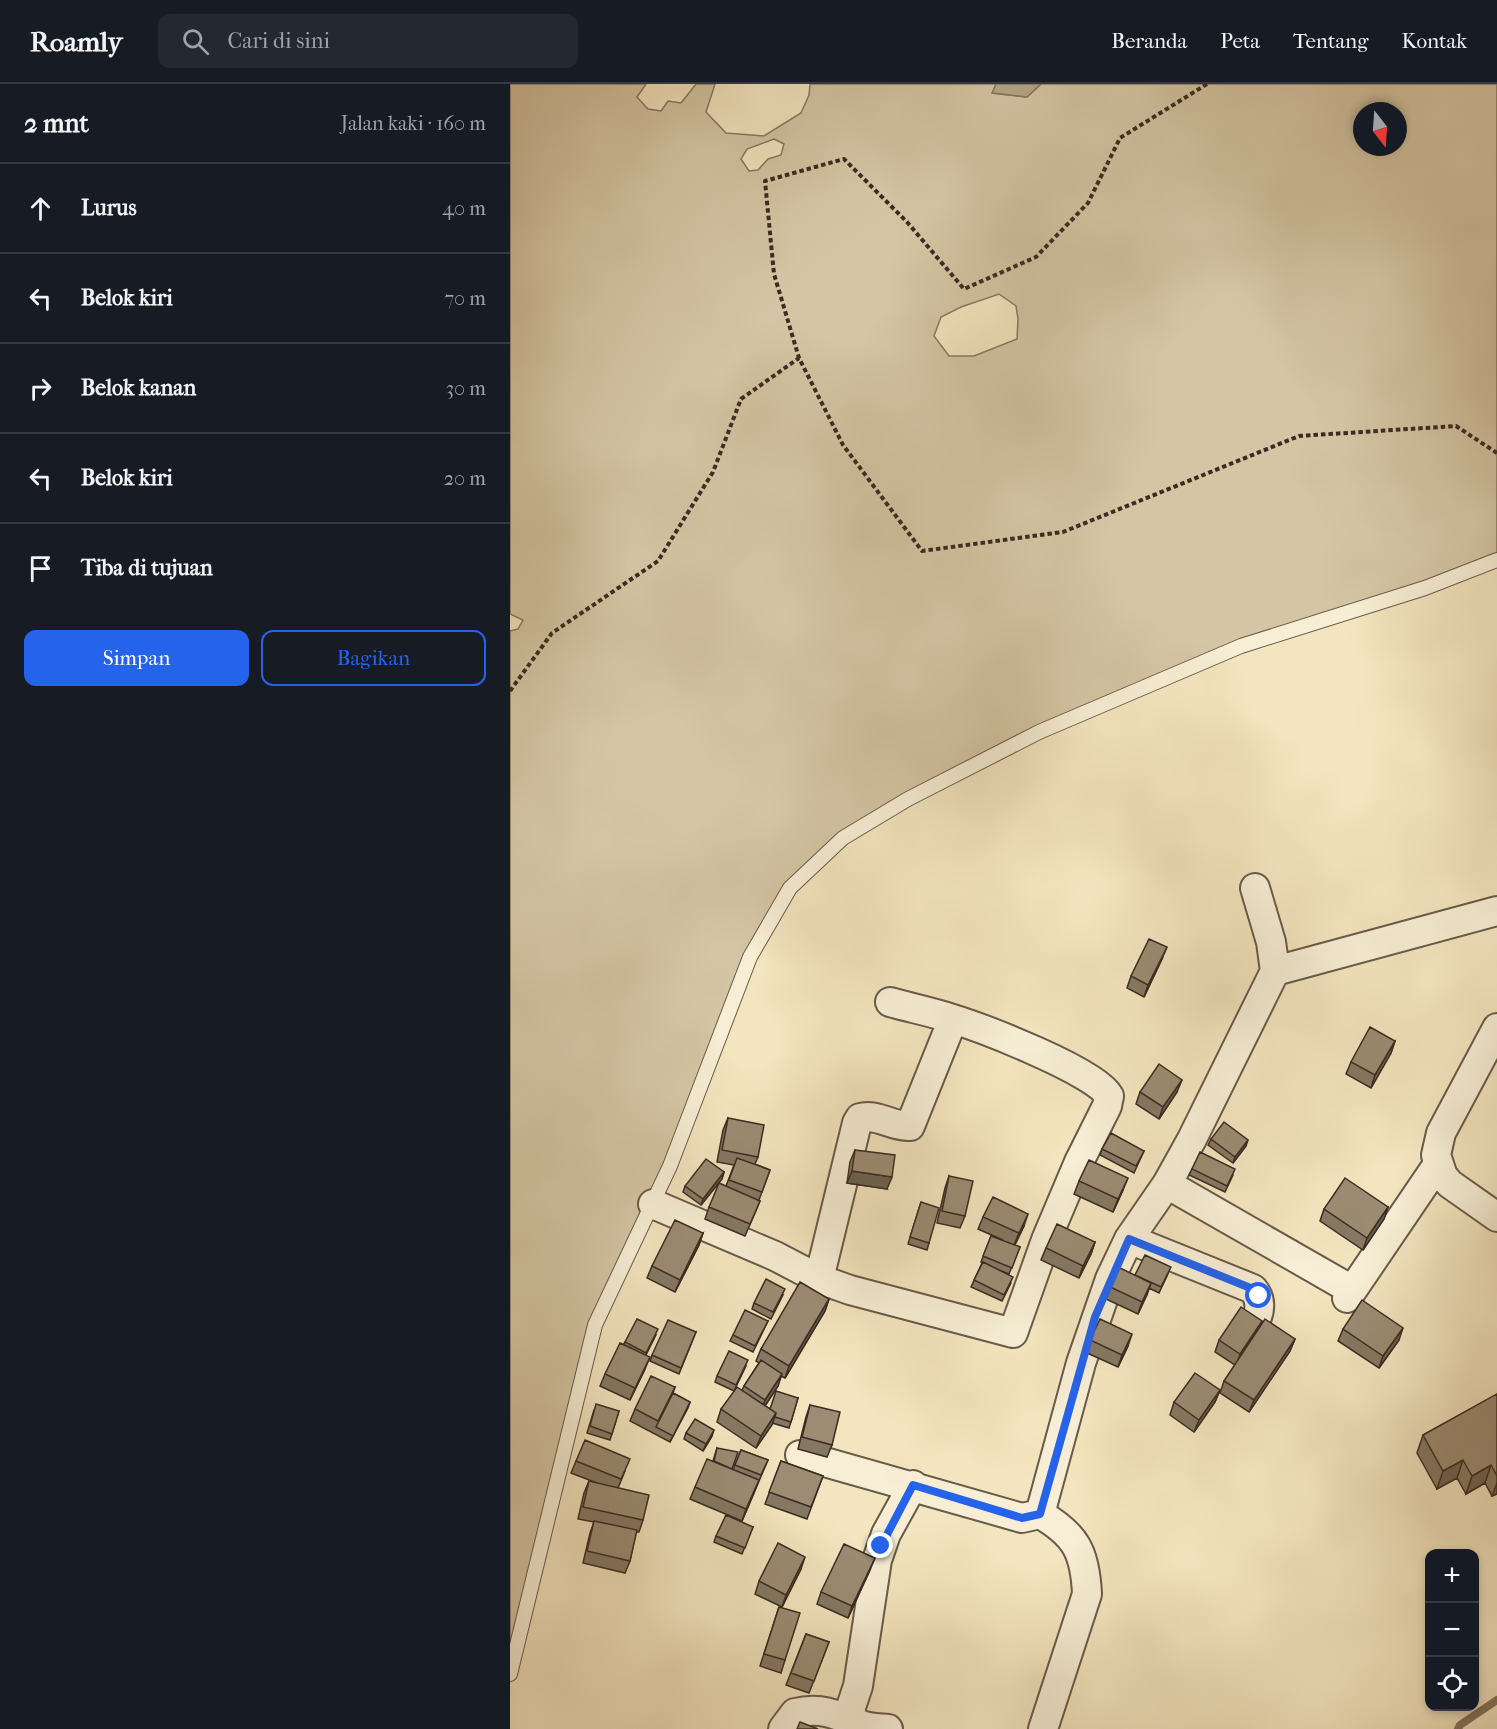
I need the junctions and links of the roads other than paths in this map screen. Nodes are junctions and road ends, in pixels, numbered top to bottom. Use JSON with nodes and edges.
{"nodes":[{"id":1,"x":1497,"y":560,"type":"edge"},
{"id":2,"x":1254,"y":888,"type":"dead end"},
{"id":3,"x":1497,"y":911,"type":"edge"},
{"id":4,"x":1275,"y":970,"type":"junction"},
{"id":5,"x":890,"y":1002,"type":"dead end"},
{"id":6,"x":953,"y":1019,"type":"junction"},
{"id":7,"x":1497,"y":1028,"type":"edge"},
{"id":8,"x":1438,"y":1164,"type":"junction"},
{"id":9,"x":1167,"y":1184,"type":"junction"},
{"id":10,"x":653,"y":1204,"type":"junction"},
{"id":11,"x":1497,"y":1217,"type":"edge"},
{"id":12,"x":1129,"y":1239,"type":"junction"},
{"id":13,"x":819,"y":1279,"type":"junction"},
{"id":14,"x":1253,"y":1326,"type":"edge"},
{"id":15,"x":800,"y":1455,"type":"dead end"},
{"id":16,"x":913,"y":1485,"type":"junction"},
{"id":17,"x":1040,"y":1514,"type":"junction"},
{"id":18,"x":510,"y":1674,"type":"edge"},
{"id":19,"x":853,"y":1719,"type":"junction"},
{"id":20,"x":783,"y":1729,"type":"edge"},
{"id":21,"x":888,"y":1729,"type":"edge"},
{"id":22,"x":1043,"y":1729,"type":"edge"}],
"edges":[{"from":1,"to":10,"type":"lane"},
{"from":2,"to":4,"type":"street"},
{"from":3,"to":4,"type":"street"},
{"from":4,"to":9,"type":"street"},
{"from":5,"to":6,"type":"street"},
{"from":6,"to":13,"type":"street"},
{"from":6,"to":13,"type":"street"},
{"from":7,"to":8,"type":"street"},
{"from":8,"to":9,"type":"street"},
{"from":8,"to":11,"type":"street"},
{"from":9,"to":12,"type":"street"},
{"from":10,"to":13,"type":"street"},
{"from":10,"to":18,"type":"lane"},
{"from":12,"to":14,"type":"street"},
{"from":12,"to":17,"type":"street"},
{"from":15,"to":16,"type":"street"},
{"from":16,"to":17,"type":"street"},
{"from":16,"to":19,"type":"street"},
{"from":17,"to":22,"type":"street"},
{"from":19,"to":20,"type":"street"},
{"from":19,"to":21,"type":"street"}]}
